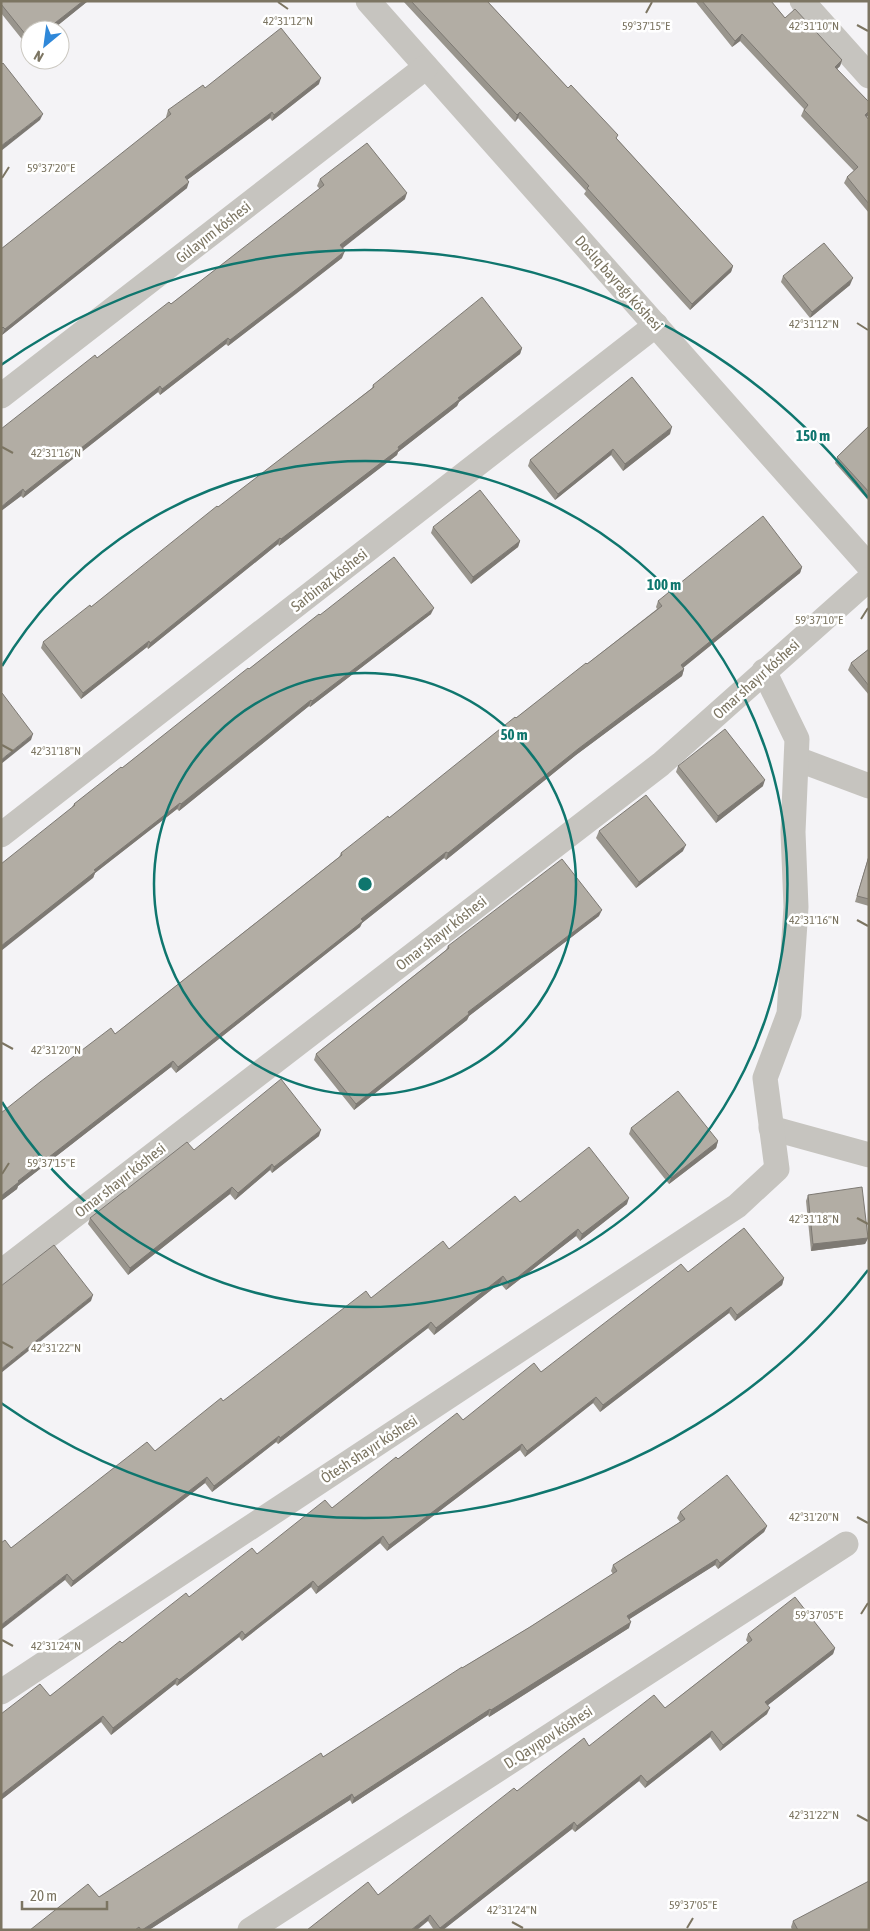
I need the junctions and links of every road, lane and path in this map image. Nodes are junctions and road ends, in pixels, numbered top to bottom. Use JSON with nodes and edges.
{"nodes":[{"id":1,"x":368,"y":1,"type":"edge"},
{"id":2,"x":802,"y":1,"type":"edge"},
{"id":3,"x":426,"y":67,"type":"junction"},
{"id":4,"x":869,"y":76,"type":"edge"},
{"id":5,"x":656,"y":325,"type":"junction"},
{"id":6,"x":1,"y":396,"type":"edge"},
{"id":7,"x":869,"y":566,"type":"edge"},
{"id":8,"x":869,"y":579,"type":"edge"},
{"id":9,"x":764,"y":671,"type":"junction"},
{"id":10,"x":797,"y":760,"type":"junction"},
{"id":11,"x":869,"y":786,"type":"edge"},
{"id":12,"x":1,"y":835,"type":"edge"},
{"id":13,"x":771,"y":1128,"type":"junction"},
{"id":14,"x":869,"y":1155,"type":"edge"},
{"id":15,"x":1,"y":1272,"type":"edge"},
{"id":16,"x":846,"y":1544,"type":"dead end"},
{"id":17,"x":1,"y":1692,"type":"edge"},
{"id":18,"x":250,"y":1930,"type":"edge"}],
"edges":[{"from":1,"to":3,"type":"street","name":"Doslıq bayraǵı kóshesi"},
{"from":2,"to":4,"type":"street"},
{"from":3,"to":5,"type":"street","name":"Doslıq bayraǵı kóshesi"},
{"from":3,"to":6,"type":"street","name":"Gúlayım kóshesi"},
{"from":5,"to":7,"type":"street","name":"Doslıq bayraǵı kóshesi"},
{"from":5,"to":12,"type":"street","name":"Sarbinaz kóshesi"},
{"from":8,"to":9,"type":"street","name":"Omar shayır kóshesi"},
{"from":9,"to":10,"type":"street"},
{"from":9,"to":15,"type":"street","name":"Omar shayır kóshesi"},
{"from":10,"to":11,"type":"street"},
{"from":10,"to":13,"type":"street"},
{"from":13,"to":14,"type":"street"},
{"from":13,"to":17,"type":"street","name":"Ótesh shayır kóshesi"},
{"from":16,"to":18,"type":"street","name":"D. Qayıpov kóshesi"}]}
